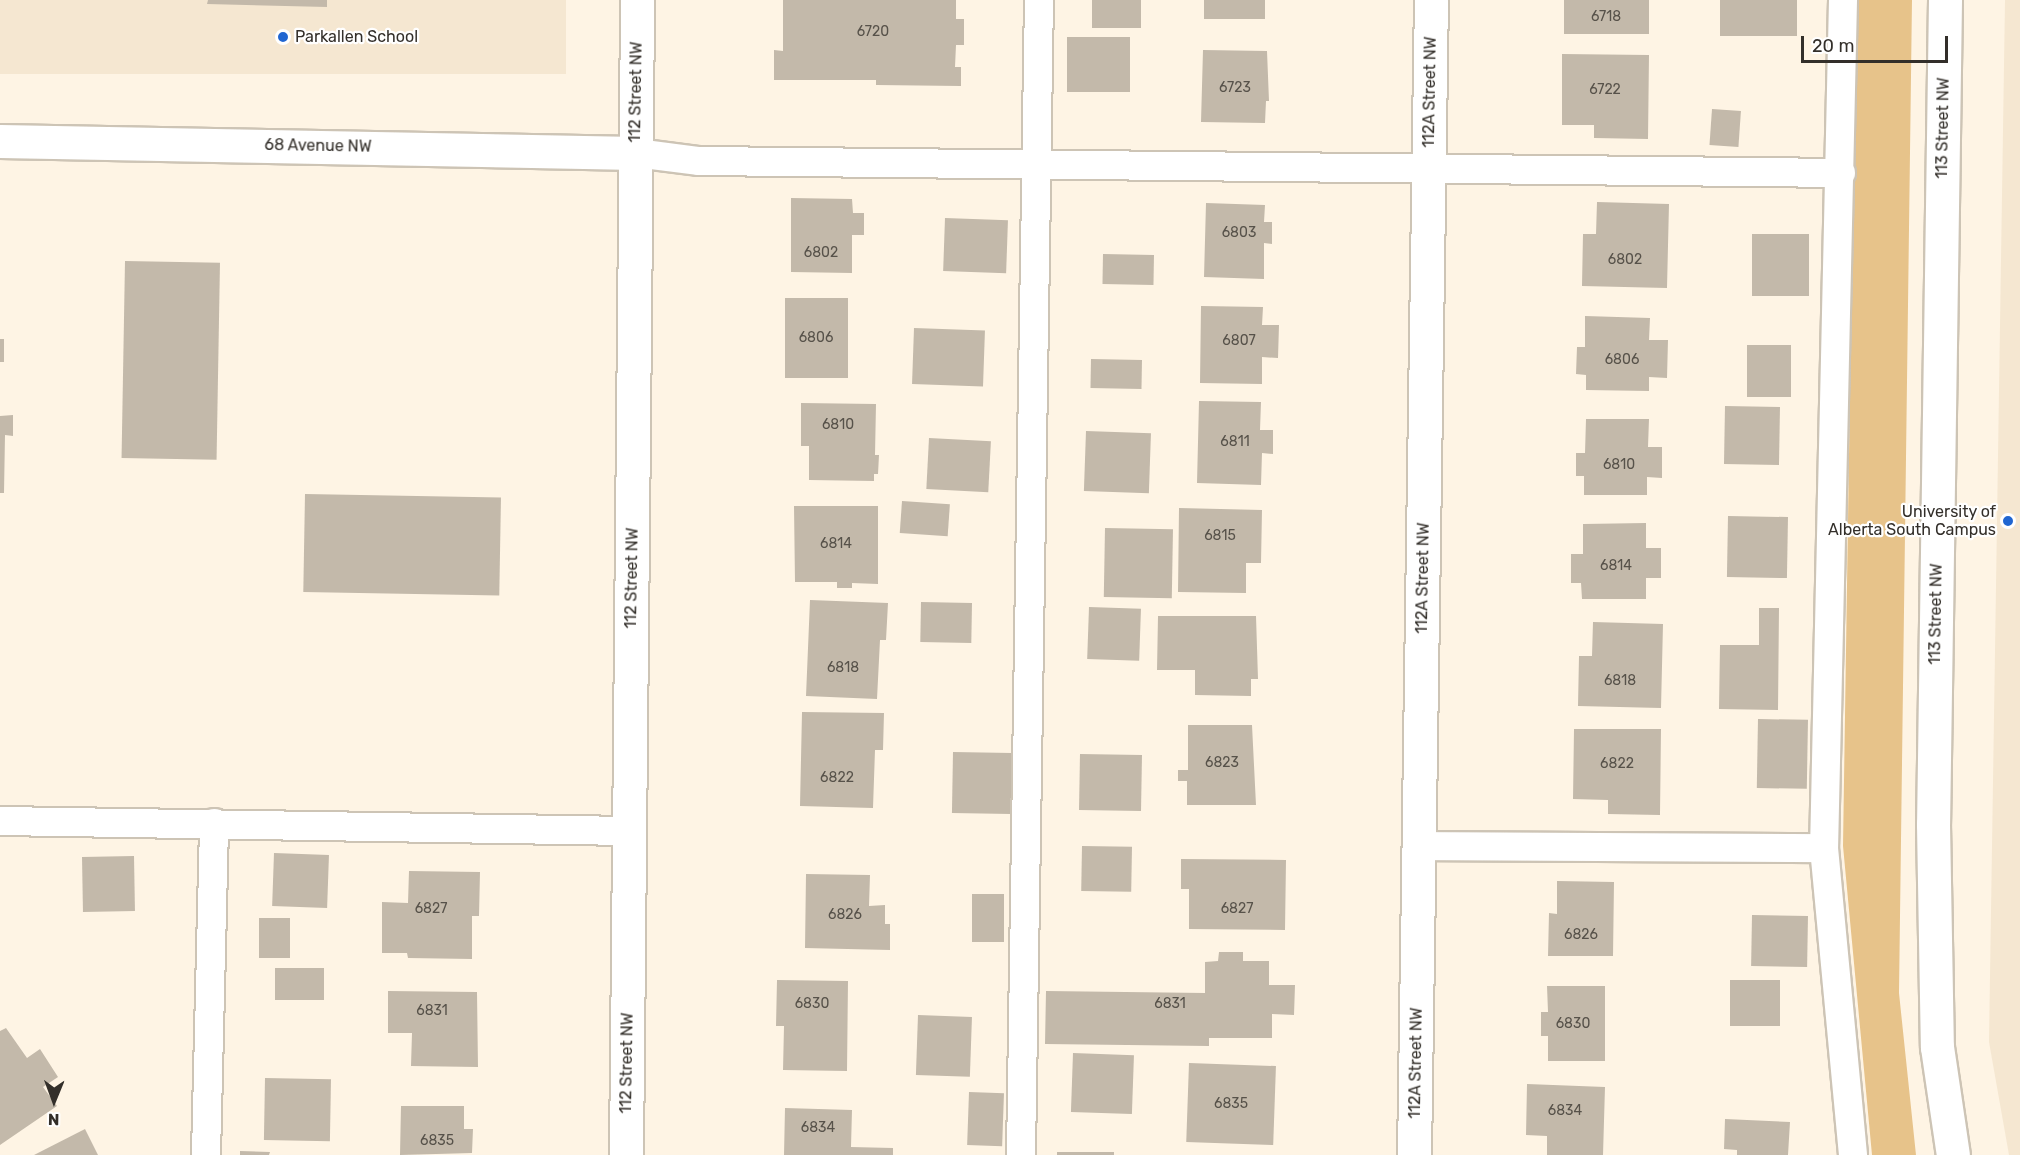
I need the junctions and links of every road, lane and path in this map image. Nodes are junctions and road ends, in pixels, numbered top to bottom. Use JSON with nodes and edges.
{"nodes":[{"id":1,"x":637,"y":0,"type":"edge"},
{"id":2,"x":1039,"y":0,"type":"edge"},
{"id":3,"x":1431,"y":0,"type":"edge"},
{"id":4,"x":1843,"y":0,"type":"edge"},
{"id":5,"x":1945,"y":0,"type":"edge"},
{"id":6,"x":0,"y":141,"type":"edge"},
{"id":7,"x":636,"y":153,"type":"junction"},
{"id":8,"x":1037,"y":166,"type":"junction"},
{"id":9,"x":1429,"y":168,"type":"junction"},
{"id":10,"x":1841,"y":173,"type":"junction"},
{"id":11,"x":0,"y":821,"type":"edge"},
{"id":12,"x":214,"y":823,"type":"junction"},
{"id":13,"x":629,"y":831,"type":"junction"},
{"id":14,"x":1419,"y":846,"type":"junction"},
{"id":15,"x":1824,"y":848,"type":"junction"},
{"id":16,"x":206,"y":1155,"type":"edge"},
{"id":17,"x":626,"y":1155,"type":"edge"},
{"id":18,"x":1021,"y":1155,"type":"edge"},
{"id":19,"x":1414,"y":1155,"type":"edge"},
{"id":20,"x":1853,"y":1155,"type":"edge"},
{"id":21,"x":1953,"y":1155,"type":"edge"}],
"edges":[{"from":1,"to":7,"type":"street","name":"112 Street NW"},
{"from":2,"to":8,"type":"lane"},
{"from":3,"to":9,"type":"street","name":"112A Street NW"},
{"from":4,"to":10,"type":"lane"},
{"from":5,"to":21,"type":"street","name":"113 Street NW"},
{"from":6,"to":7,"type":"street","name":"68 Avenue NW"},
{"from":7,"to":8,"type":"lane"},
{"from":7,"to":13,"type":"street","name":"112 Street NW"},
{"from":8,"to":9,"type":"lane"},
{"from":8,"to":18,"type":"lane"},
{"from":9,"to":10,"type":"lane"},
{"from":9,"to":14,"type":"street","name":"112A Street NW"},
{"from":10,"to":15,"type":"lane"},
{"from":11,"to":12,"type":"lane"},
{"from":12,"to":13,"type":"lane"},
{"from":12,"to":16,"type":"lane"},
{"from":13,"to":17,"type":"street","name":"112 Street NW"},
{"from":14,"to":15,"type":"lane"},
{"from":14,"to":19,"type":"street","name":"112A Street NW"},
{"from":15,"to":20,"type":"lane"}]}
